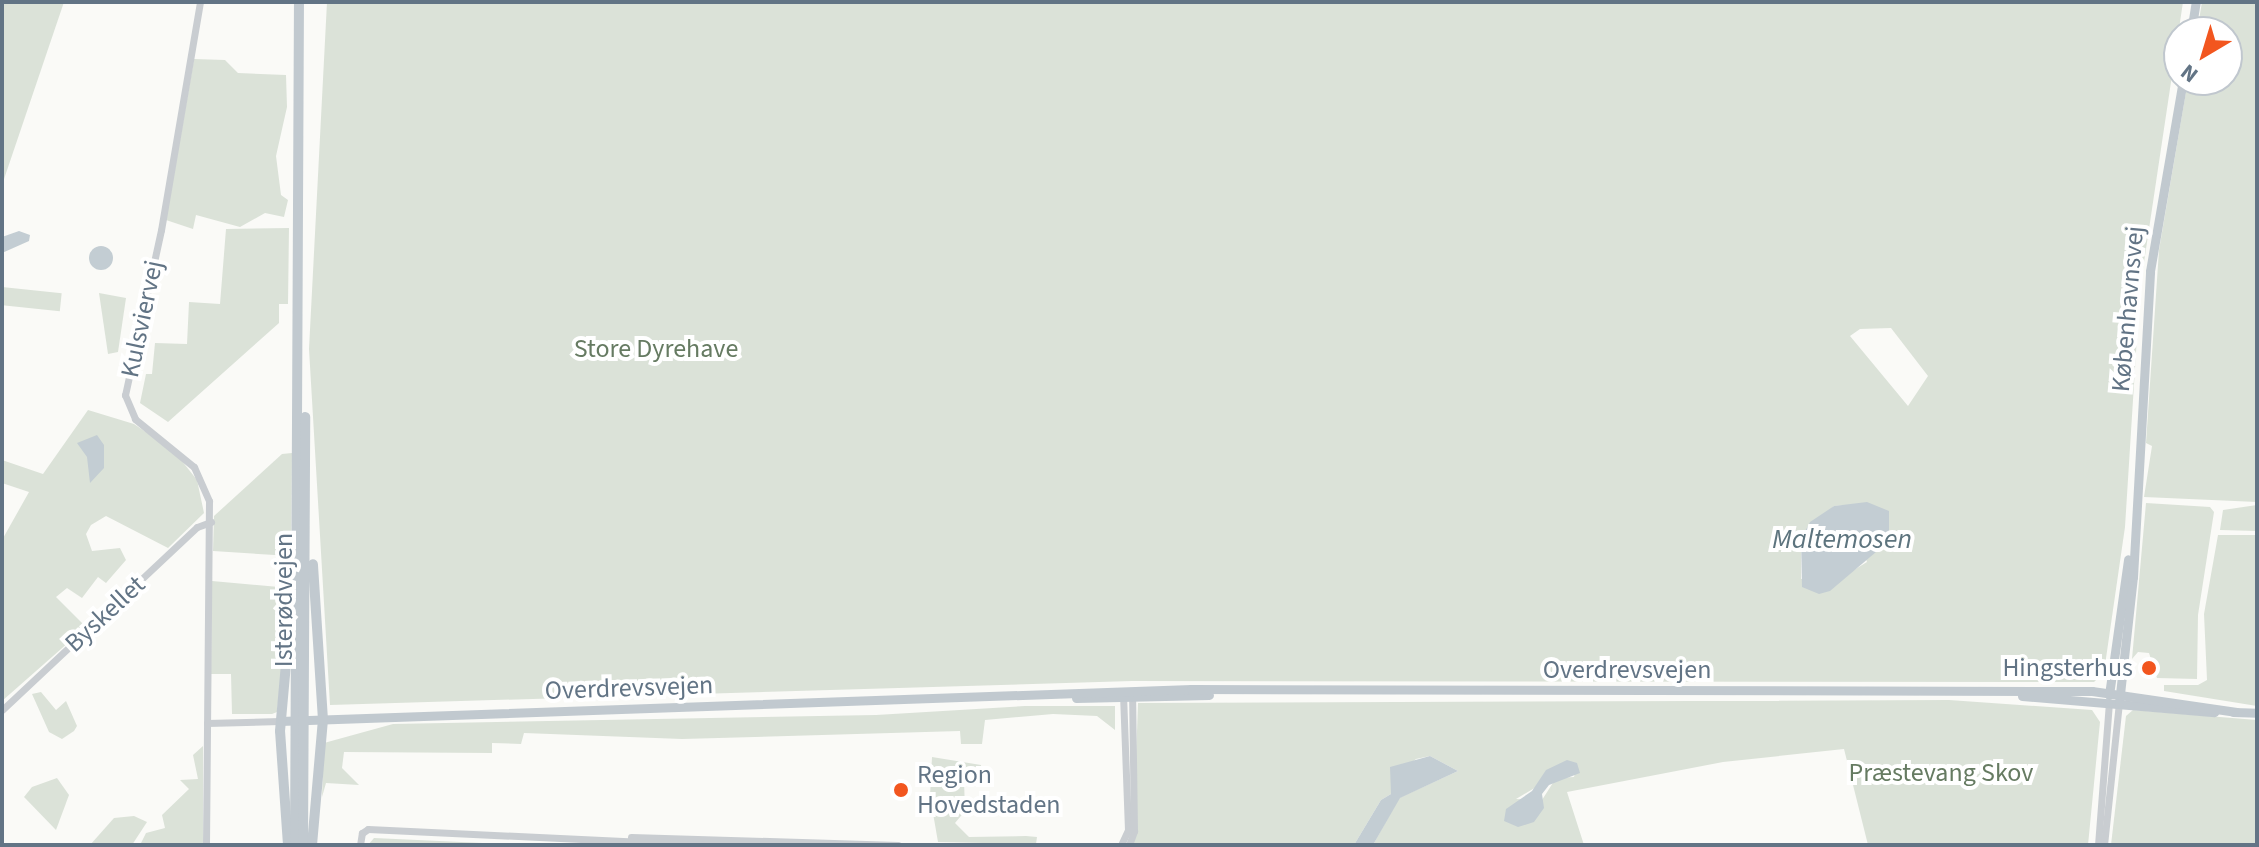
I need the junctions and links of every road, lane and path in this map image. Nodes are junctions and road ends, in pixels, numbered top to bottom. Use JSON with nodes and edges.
{"nodes":[{"id":1,"x":200,"y":2,"type":"edge"},
{"id":2,"x":299,"y":2,"type":"edge"},
{"id":3,"x":2180,"y":96,"type":"edge"},
{"id":4,"x":300,"y":356,"type":"junction"},
{"id":5,"x":211,"y":522,"type":"junction"},
{"id":6,"x":307,"y":524,"type":"junction"},
{"id":7,"x":299,"y":554,"type":"junction"},
{"id":8,"x":1127,"y":694,"type":"junction"},
{"id":9,"x":2011,"y":694,"type":"junction"},
{"id":10,"x":2114,"y":698,"type":"junction"},
{"id":11,"x":2,"y":710,"type":"edge"},
{"id":12,"x":2257,"y":713,"type":"edge"},
{"id":13,"x":321,"y":720,"type":"junction"},
{"id":14,"x":283,"y":721,"type":"junction"},
{"id":15,"x":207,"y":723,"type":"junction"},
{"id":16,"x":595,"y":840,"type":"edge"},
{"id":17,"x":823,"y":843,"type":"edge"},
{"id":18,"x":206,"y":845,"type":"edge"},
{"id":19,"x":288,"y":845,"type":"edge"},
{"id":20,"x":295,"y":845,"type":"edge"},
{"id":21,"x":303,"y":845,"type":"edge"},
{"id":22,"x":312,"y":845,"type":"edge"},
{"id":23,"x":360,"y":845,"type":"edge"},
{"id":24,"x":702,"y":845,"type":"edge"},
{"id":25,"x":898,"y":845,"type":"edge"},
{"id":26,"x":1121,"y":845,"type":"edge"},
{"id":27,"x":1129,"y":845,"type":"edge"},
{"id":28,"x":2101,"y":845,"type":"edge"}],
"edges":[{"from":1,"to":5,"type":"street","name":"Kulsviervej"},
{"from":2,"to":4,"type":"highway","name":"Isterødvejen"},
{"from":3,"to":10,"type":"main road","name":"Københavnsvej"},
{"from":4,"to":6,"type":"highway","name":"Isterødvejen"},
{"from":4,"to":7,"type":"highway","name":"Isterødvejen"},
{"from":5,"to":11,"type":"street","name":"Byskellet"},
{"from":5,"to":15,"type":"street","name":"Kulsviervej"},
{"from":6,"to":13,"type":"highway"},
{"from":6,"to":21,"type":"highway","name":"Isterødvejen"},
{"from":7,"to":14,"type":"highway"},
{"from":7,"to":20,"type":"highway","name":"Isterødvejen"},
{"from":8,"to":9,"type":"main road","name":"Overdrevsvejen"},
{"from":8,"to":13,"type":"main road","name":"Overdrevsvejen"},
{"from":8,"to":26,"type":"street"},
{"from":8,"to":27,"type":"street"},
{"from":9,"to":10,"type":"main road","name":"Overdrevsvejen"},
{"from":9,"to":10,"type":"main road","name":"Overdrevsvejen"},
{"from":10,"to":12,"type":"main road","name":"Overdrevsvejen"},
{"from":10,"to":28,"type":"street","name":"Københavnsvej"},
{"from":13,"to":14,"type":"main road","name":"Overdrevsvejen"},
{"from":13,"to":22,"type":"highway"},
{"from":14,"to":15,"type":"street","name":"Overdrevsvejen"},
{"from":14,"to":19,"type":"highway"},
{"from":15,"to":18,"type":"street","name":"Kulsviervej"},
{"from":16,"to":17,"type":"street"},
{"from":16,"to":23,"type":"street"},
{"from":16,"to":24,"type":"street"},
{"from":17,"to":25,"type":"street"}]}
